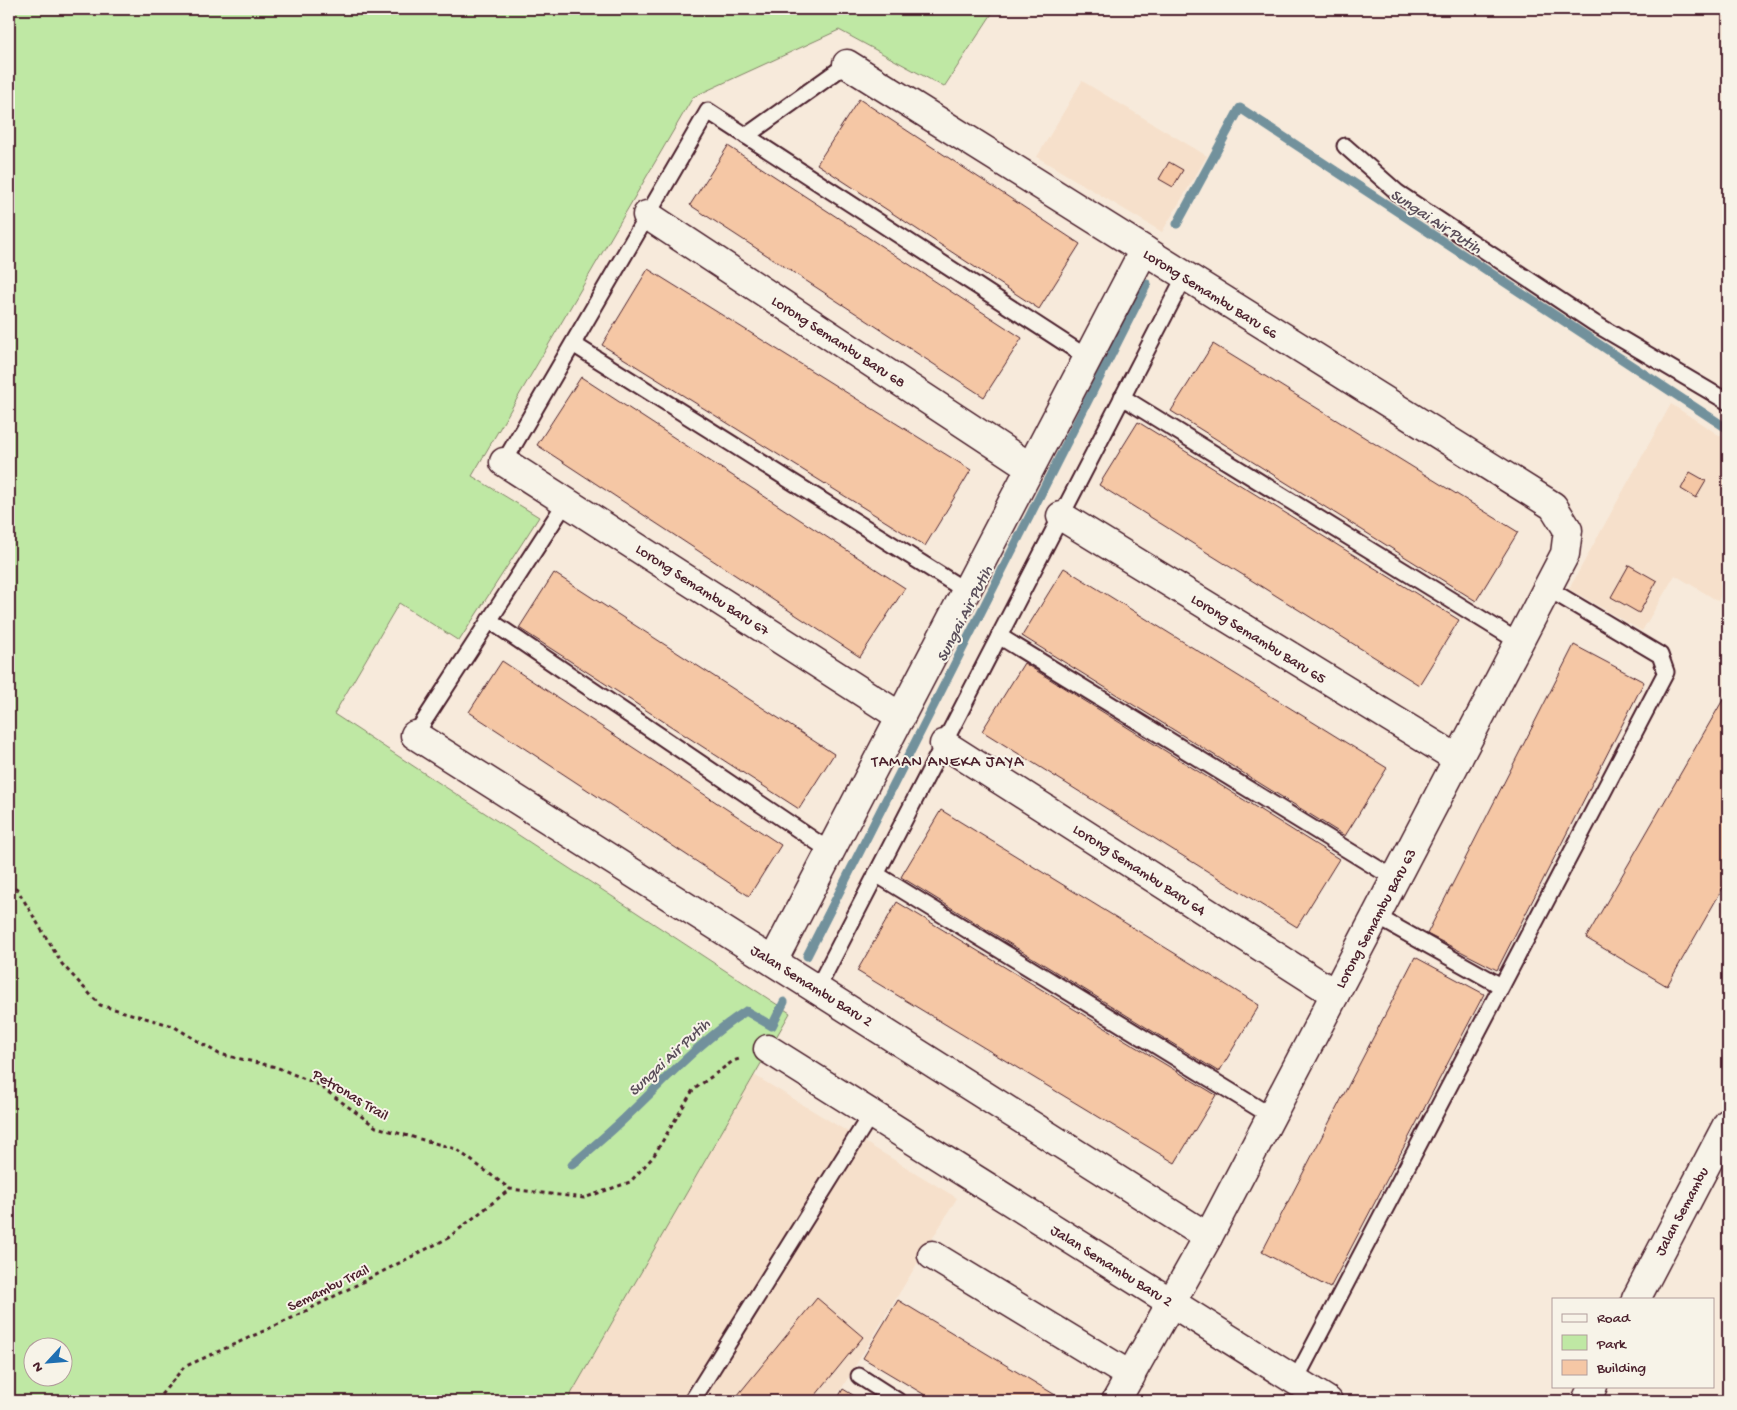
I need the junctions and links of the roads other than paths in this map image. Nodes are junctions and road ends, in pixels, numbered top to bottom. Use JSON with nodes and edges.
{"nodes":[{"id":1,"x":846,"y":64,"type":"joint"},
{"id":2,"x":746,"y":136,"type":"junction"},
{"id":3,"x":1345,"y":146,"type":"dead end"},
{"id":4,"x":648,"y":215,"type":"junction"},
{"id":5,"x":1144,"y":250,"type":"junction"},
{"id":6,"x":1185,"y":276,"type":"junction"},
{"id":7,"x":573,"y":344,"type":"junction"},
{"id":8,"x":1088,"y":358,"type":"junction"},
{"id":9,"x":1122,"y":397,"type":"junction"},
{"id":10,"x":1728,"y":402,"type":"edge"},
{"id":11,"x":504,"y":462,"type":"joint"},
{"id":12,"x":1030,"y":467,"type":"junction"},
{"id":13,"x":566,"y":502,"type":"junction"},
{"id":14,"x":1061,"y":516,"type":"junction"},
{"id":15,"x":1568,"y":530,"type":"joint"},
{"id":16,"x":1547,"y":588,"type":"junction"},
{"id":17,"x":966,"y":591,"type":"junction"},
{"id":18,"x":489,"y":620,"type":"junction"},
{"id":19,"x":999,"y":636,"type":"junction"},
{"id":20,"x":1519,"y":642,"type":"junction"},
{"id":21,"x":901,"y":716,"type":"junction"},
{"id":22,"x":416,"y":735,"type":"joint"},
{"id":23,"x":944,"y":744,"type":"junction"},
{"id":24,"x":1458,"y":759,"type":"junction"},
{"id":25,"x":830,"y":851,"type":"junction"},
{"id":26,"x":876,"y":874,"type":"junction"},
{"id":27,"x":1395,"y":879,"type":"junction"},
{"id":28,"x":1376,"y":916,"type":"junction"},
{"id":29,"x":773,"y":961,"type":"junction"},
{"id":30,"x":1501,"y":986,"type":"junction"},
{"id":31,"x":817,"y":989,"type":"junction"},
{"id":32,"x":1335,"y":994,"type":"junction"},
{"id":33,"x":768,"y":1049,"type":"road end"},
{"id":34,"x":871,"y":1114,"type":"junction"},
{"id":35,"x":1271,"y":1116,"type":"junction"},
{"id":36,"x":1728,"y":1123,"type":"edge"},
{"id":37,"x":1208,"y":1237,"type":"junction"},
{"id":38,"x":932,"y":1255,"type":"dead end"},
{"id":39,"x":1637,"y":1298,"type":"edge"},
{"id":40,"x":1172,"y":1302,"type":"junction"},
{"id":41,"x":859,"y":1376,"type":"dead end"},
{"id":42,"x":1131,"y":1376,"type":"junction"},
{"id":43,"x":1295,"y":1381,"type":"junction"},
{"id":44,"x":1592,"y":1388,"type":"edge"},
{"id":45,"x":692,"y":1401,"type":"edge"},
{"id":46,"x":898,"y":1401,"type":"edge"},
{"id":47,"x":1116,"y":1401,"type":"edge"},
{"id":48,"x":1328,"y":1401,"type":"edge"},
{"id":49,"x":1586,"y":1401,"type":"edge"}],
"edges":[{"from":1,"to":2,"type":"lane"},
{"from":1,"to":5,"type":"street","name":"Lorong Semambu Baru 66"},
{"from":2,"to":4,"type":"lane"},
{"from":2,"to":8,"type":"lane"},
{"from":3,"to":10,"type":"lane"},
{"from":4,"to":7,"type":"lane"},
{"from":4,"to":12,"type":"street","name":"Lorong Semambu Baru 68"},
{"from":5,"to":6,"type":"street","name":"Lorong Semambu Baru 66"},
{"from":5,"to":8,"type":"street"},
{"from":6,"to":9,"type":"lane"},
{"from":6,"to":15,"type":"street","name":"Lorong Semambu Baru 66"},
{"from":7,"to":11,"type":"lane"},
{"from":7,"to":17,"type":"lane"},
{"from":8,"to":12,"type":"street"},
{"from":9,"to":14,"type":"lane"},
{"from":9,"to":20,"type":"lane"},
{"from":11,"to":13,"type":"street","name":"Lorong Semambu Baru 67"},
{"from":12,"to":17,"type":"street"},
{"from":13,"to":18,"type":"lane"},
{"from":13,"to":21,"type":"street","name":"Lorong Semambu Baru 67"},
{"from":14,"to":19,"type":"lane"},
{"from":14,"to":24,"type":"street","name":"Lorong Semambu Baru 65"},
{"from":15,"to":16,"type":"street","name":"Lorong Semambu Baru 63"},
{"from":16,"to":20,"type":"street","name":"Lorong Semambu Baru 63"},
{"from":16,"to":30,"type":"lane"},
{"from":17,"to":21,"type":"street"},
{"from":18,"to":22,"type":"lane"},
{"from":18,"to":25,"type":"lane"},
{"from":19,"to":23,"type":"lane"},
{"from":19,"to":27,"type":"lane"},
{"from":20,"to":24,"type":"street","name":"Lorong Semambu Baru 63"},
{"from":21,"to":25,"type":"street"},
{"from":22,"to":29,"type":"street","name":"Jalan Semambu Baru 2"},
{"from":23,"to":26,"type":"lane"},
{"from":23,"to":32,"type":"street","name":"Lorong Semambu Baru 64"},
{"from":24,"to":27,"type":"street","name":"Lorong Semambu Baru 63"},
{"from":25,"to":29,"type":"street"},
{"from":26,"to":31,"type":"lane"},
{"from":26,"to":35,"type":"lane"},
{"from":27,"to":28,"type":"street","name":"Lorong Semambu Baru 63"},
{"from":28,"to":30,"type":"lane"},
{"from":28,"to":32,"type":"street","name":"Lorong Semambu Baru 63"},
{"from":29,"to":31,"type":"street","name":"Jalan Semambu Baru 2"},
{"from":30,"to":43,"type":"lane"},
{"from":31,"to":37,"type":"street","name":"Jalan Semambu Baru 2"},
{"from":32,"to":35,"type":"street","name":"Lorong Semambu Baru 63"},
{"from":33,"to":34,"type":"street","name":"Jalan Semambu Baru 2"},
{"from":34,"to":40,"type":"street","name":"Jalan Semambu Baru 2"},
{"from":34,"to":45,"type":"lane"},
{"from":35,"to":37,"type":"street","name":"Lorong Semambu Baru 63"},
{"from":36,"to":39,"type":"street","name":"Jalan Semambu"},
{"from":37,"to":40,"type":"street","name":"Lorong Semambu Baru 63"},
{"from":38,"to":42,"type":"street"},
{"from":40,"to":42,"type":"street","name":"Lorong Semambu Baru 63"},
{"from":40,"to":43,"type":"street","name":"Jalan Semambu Baru 2"},
{"from":41,"to":46,"type":"lane"},
{"from":42,"to":47,"type":"street","name":"Lorong Semambu Baru 63"},
{"from":43,"to":48,"type":"street","name":"Jalan Semambu Baru 2"},
{"from":44,"to":49,"type":"street"}]}
